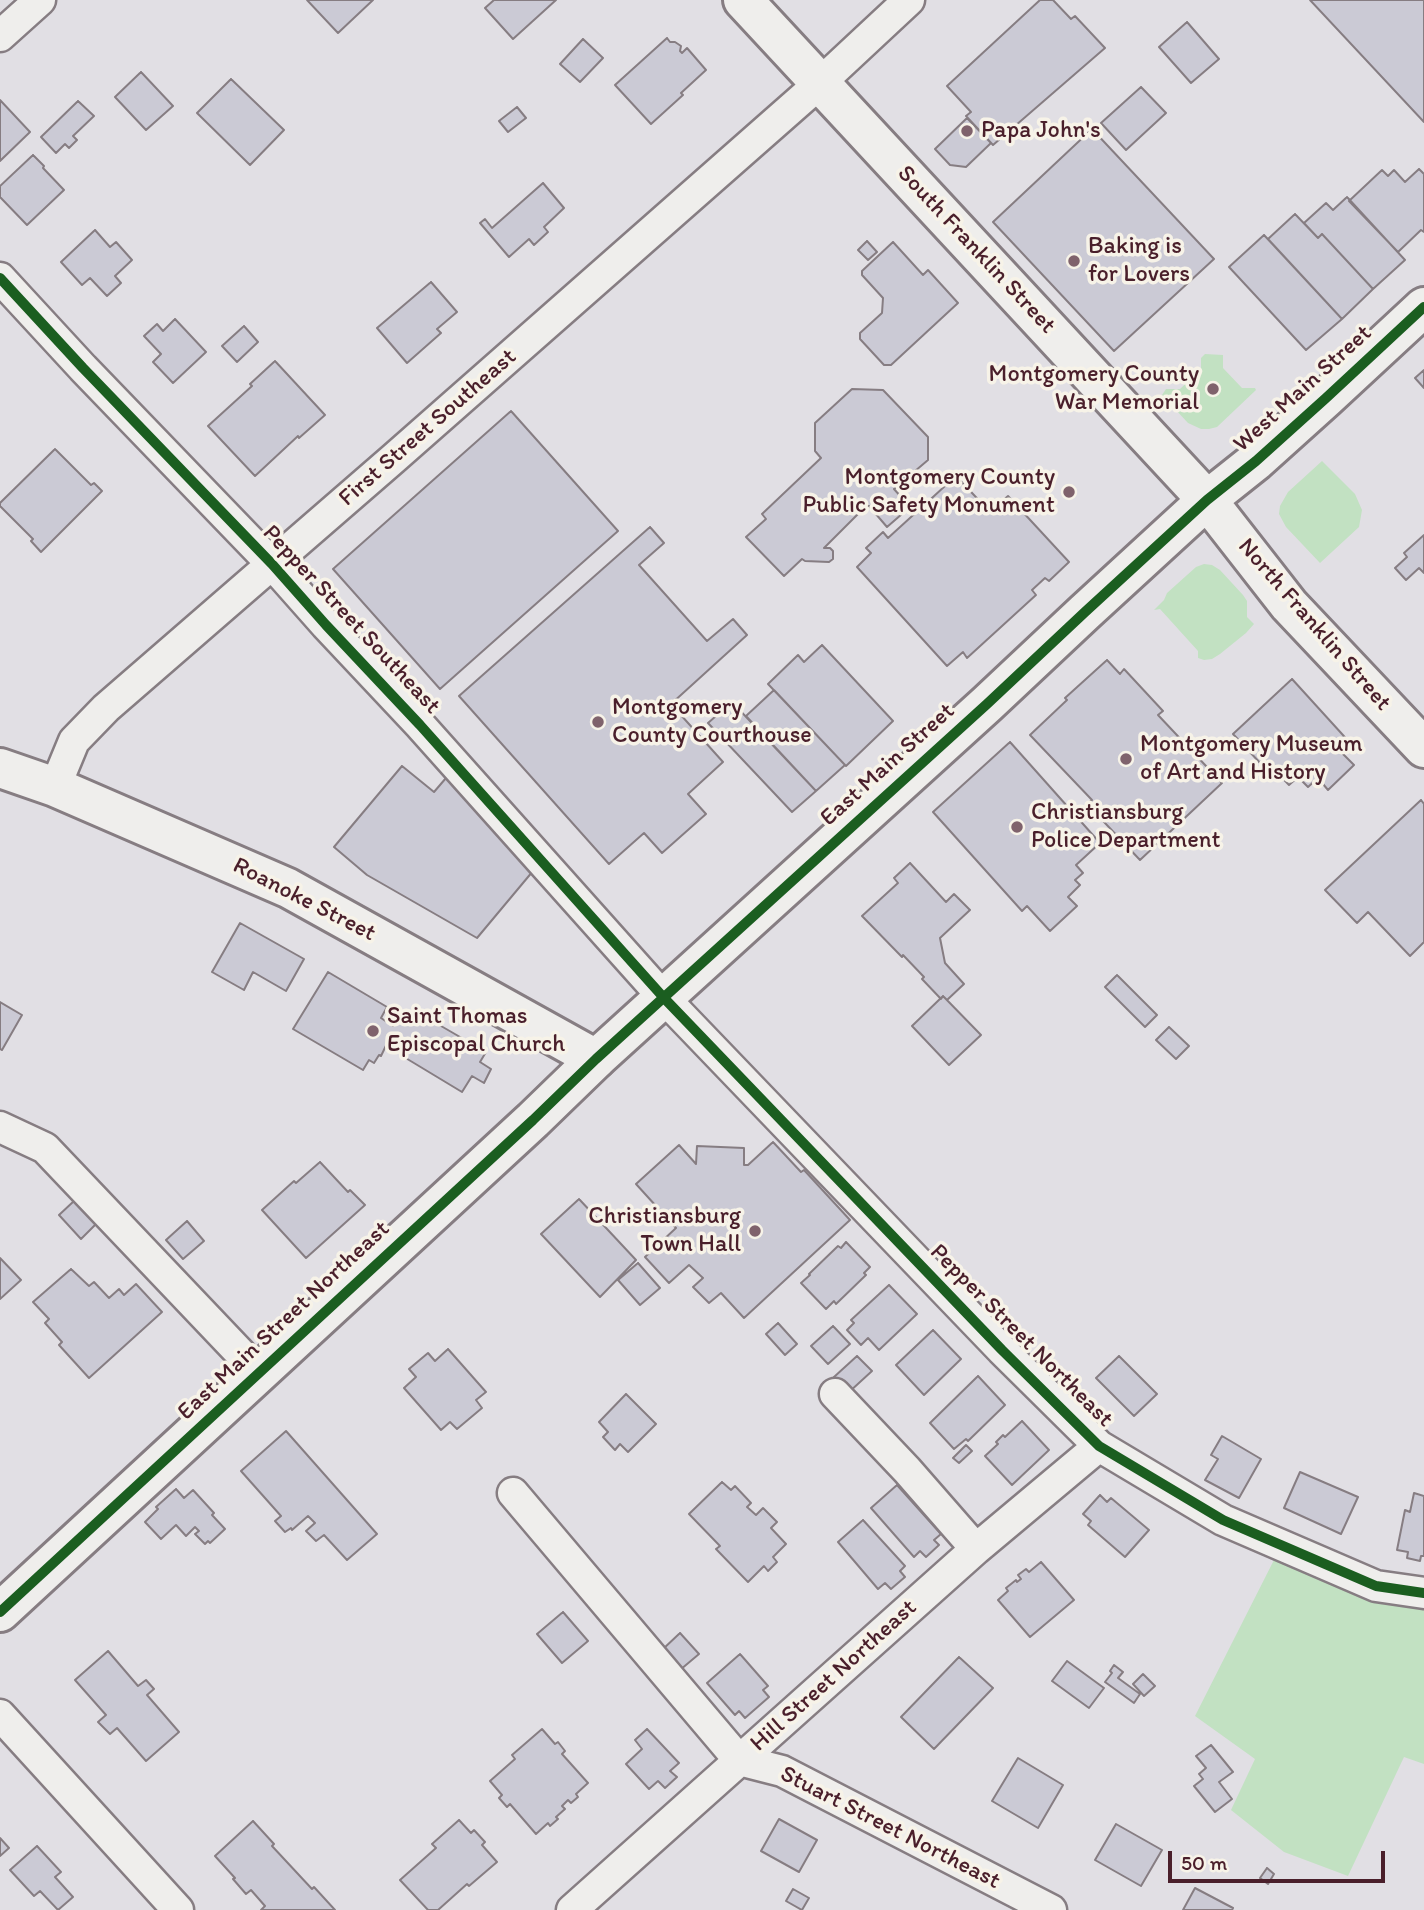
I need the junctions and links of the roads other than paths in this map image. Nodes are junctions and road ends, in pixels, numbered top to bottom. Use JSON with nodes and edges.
{"nodes":[{"id":1,"x":40,"y":0,"type":"edge"},
{"id":2,"x":743,"y":0,"type":"edge"},
{"id":3,"x":909,"y":0,"type":"edge"},
{"id":4,"x":0,"y":36,"type":"edge"},
{"id":5,"x":820,"y":83,"type":"junction"},
{"id":6,"x":0,"y":278,"type":"edge"},
{"id":7,"x":1424,"y":307,"type":"edge"},
{"id":8,"x":1207,"y":500,"type":"junction"},
{"id":9,"x":272,"y":564,"type":"junction"},
{"id":10,"x":1424,"y":748,"type":"edge"},
{"id":11,"x":0,"y":768,"type":"edge"},
{"id":12,"x":55,"y":788,"type":"junction"},
{"id":13,"x":664,"y":998,"type":"junction"},
{"id":14,"x":596,"y":1059,"type":"junction"},
{"id":15,"x":0,"y":1127,"type":"edge"},
{"id":16,"x":259,"y":1373,"type":"junction"},
{"id":17,"x":835,"y":1394,"type":"dead end"},
{"id":18,"x":1100,"y":1446,"type":"junction"},
{"id":19,"x":513,"y":1493,"type":"dead end"},
{"id":20,"x":976,"y":1549,"type":"junction"},
{"id":21,"x":1424,"y":1593,"type":"edge"},
{"id":22,"x":0,"y":1612,"type":"edge"},
{"id":23,"x":0,"y":1715,"type":"edge"},
{"id":24,"x":739,"y":1760,"type":"junction"},
{"id":25,"x":178,"y":1910,"type":"edge"},
{"id":26,"x":572,"y":1910,"type":"edge"},
{"id":27,"x":1051,"y":1910,"type":"edge"}],
"edges":[{"from":1,"to":4,"type":"street"},
{"from":2,"to":5,"type":"main road","name":"South Franklin Street"},
{"from":3,"to":5,"type":"street","name":"First Street Southeast"},
{"from":5,"to":8,"type":"main road","name":"South Franklin Street"},
{"from":5,"to":9,"type":"street","name":"First Street Southeast"},
{"from":6,"to":9,"type":"street","name":"Pepper Street Southeast"},
{"from":7,"to":8,"type":"main road","name":"West Main Street"},
{"from":8,"to":10,"type":"main road","name":"North Franklin Street"},
{"from":8,"to":13,"type":"main road","name":"East Main Street"},
{"from":9,"to":12,"type":"street","name":"First Street Southeast"},
{"from":9,"to":13,"type":"street","name":"Pepper Street Southeast"},
{"from":11,"to":12,"type":"main road","name":"Roanoke Street"},
{"from":12,"to":14,"type":"main road","name":"Roanoke Street"},
{"from":13,"to":14,"type":"main road","name":"East Main Street"},
{"from":13,"to":18,"type":"street","name":"Pepper Street Northeast"},
{"from":14,"to":16,"type":"main road","name":"East Main Street Northeast"},
{"from":15,"to":16,"type":"street"},
{"from":16,"to":22,"type":"main road","name":"East Main Street Northeast"},
{"from":17,"to":20,"type":"street"},
{"from":18,"to":20,"type":"street","name":"Hill Street Northeast"},
{"from":18,"to":21,"type":"street","name":"Pepper Street Northeast"},
{"from":19,"to":24,"type":"street"},
{"from":20,"to":24,"type":"street","name":"Hill Street Northeast"},
{"from":23,"to":25,"type":"street"},
{"from":24,"to":26,"type":"street","name":"Hill Street Northeast"},
{"from":24,"to":27,"type":"street","name":"Stuart Street Northeast"}]}
